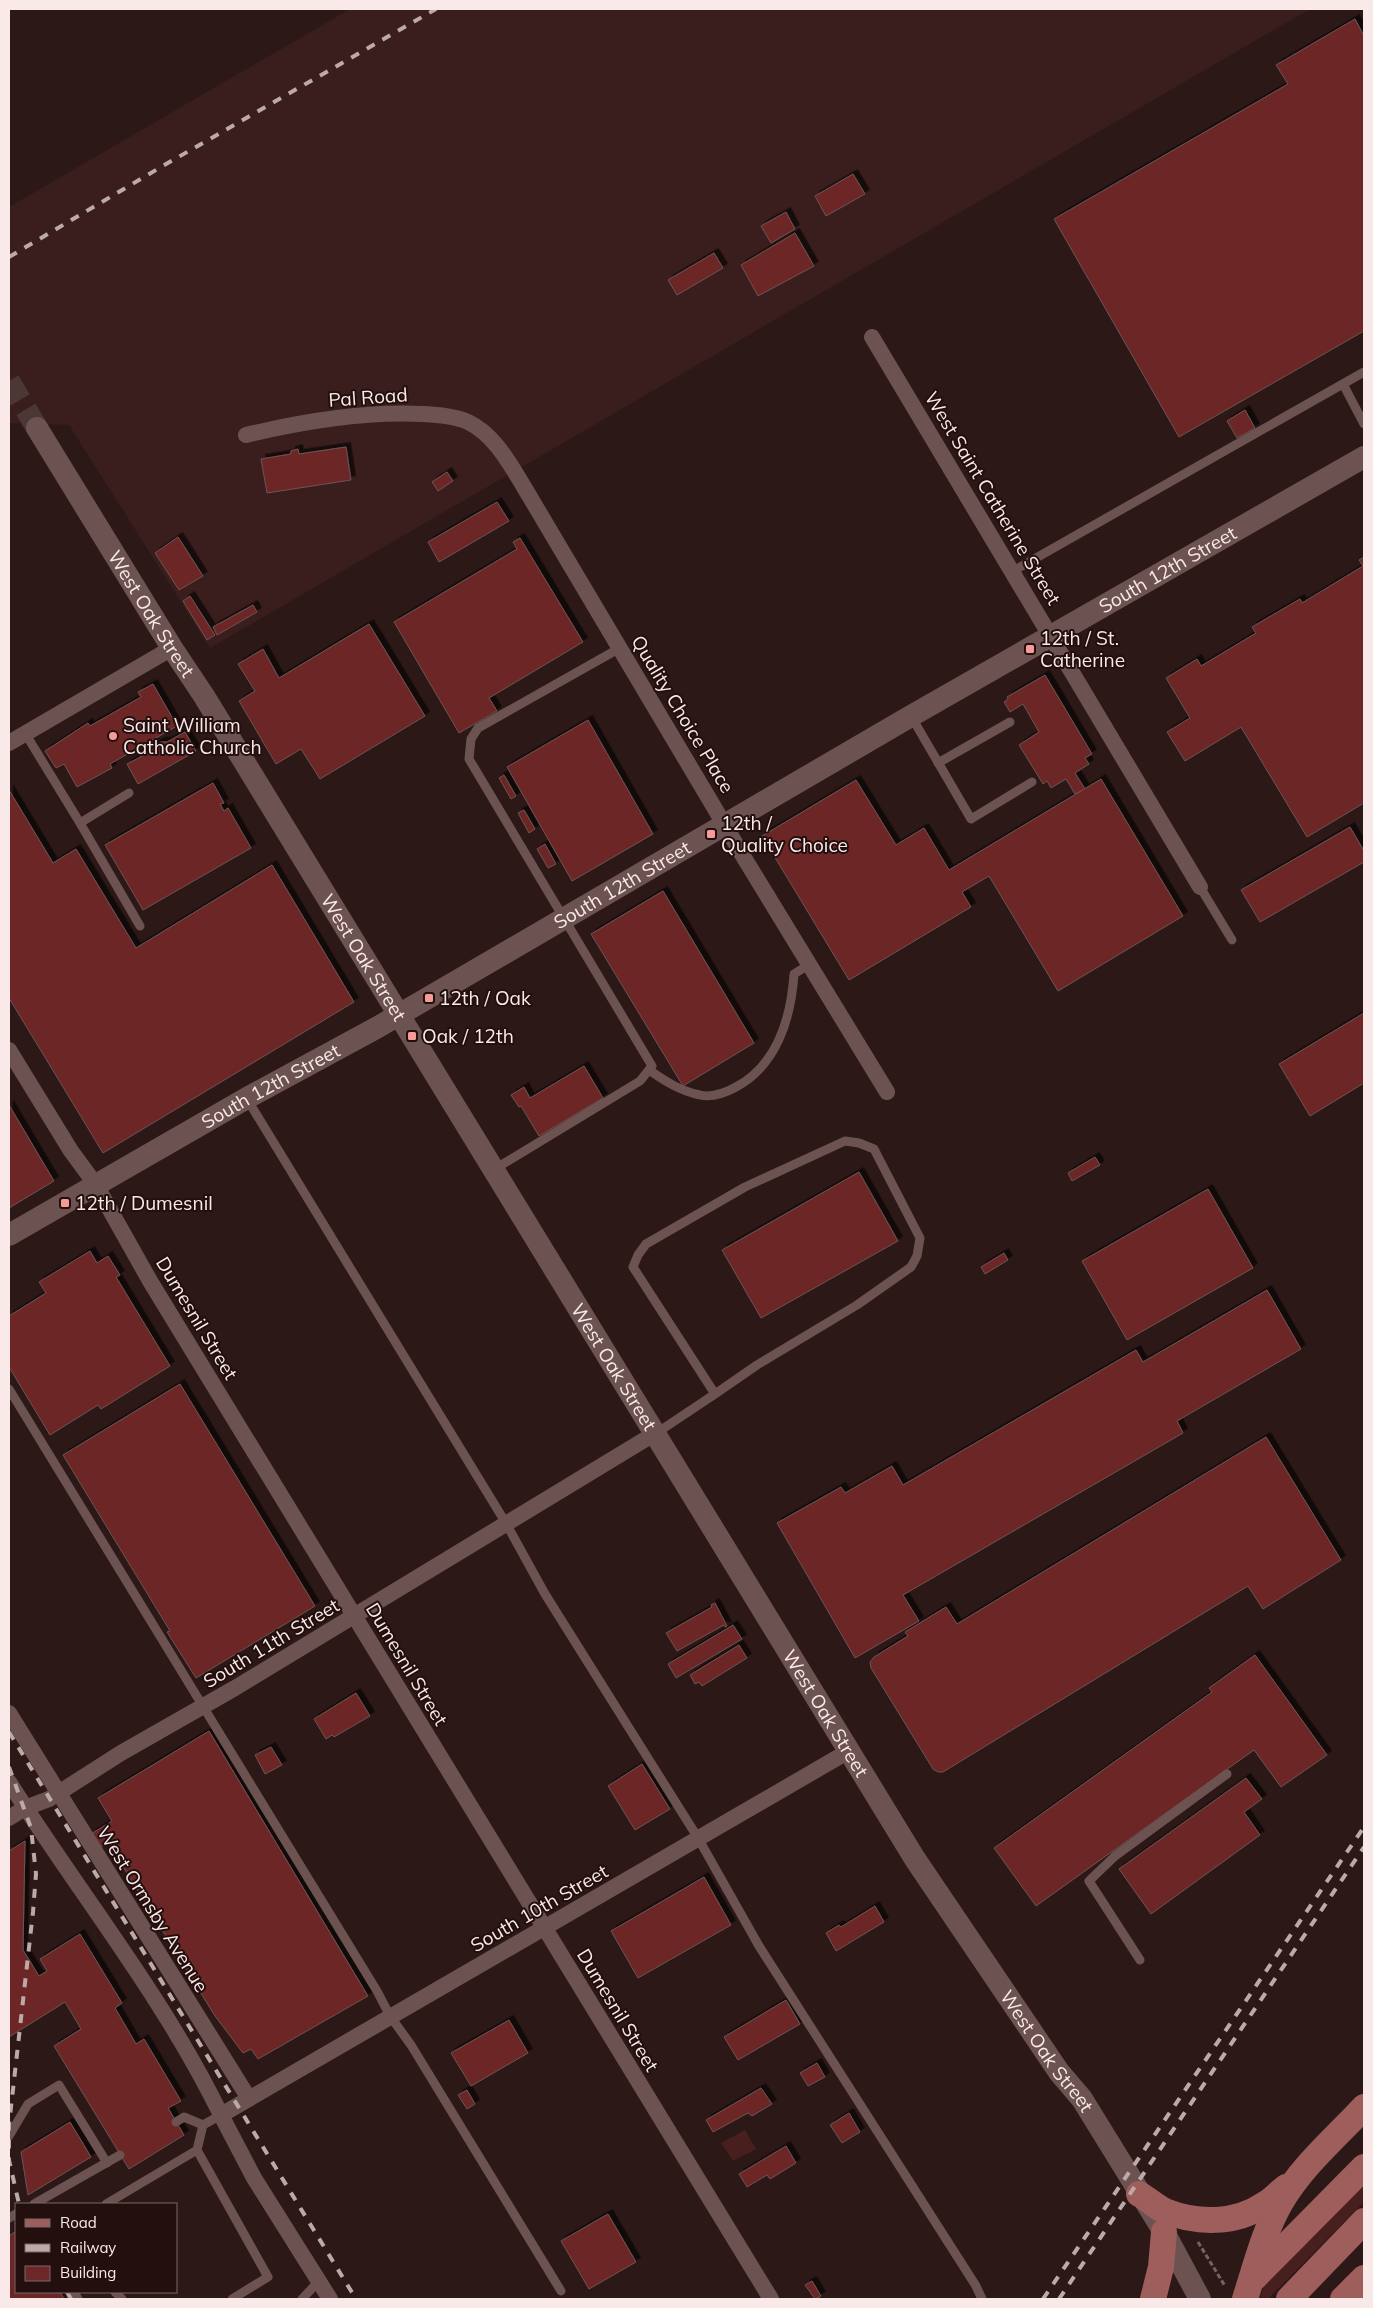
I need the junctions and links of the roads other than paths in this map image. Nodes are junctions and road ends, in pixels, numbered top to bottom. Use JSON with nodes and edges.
{"nodes":[{"id":1,"x":872,"y":337,"type":"dead end"},
{"id":2,"x":1364,"y":372,"type":"edge"},
{"id":3,"x":1343,"y":384,"type":"junction"},
{"id":4,"x":1364,"y":424,"type":"edge"},
{"id":5,"x":37,"y":428,"type":"tunnel mouth"},
{"id":6,"x":246,"y":435,"type":"dead end"},
{"id":7,"x":488,"y":437,"type":"joint"},
{"id":8,"x":1364,"y":458,"type":"edge"},
{"id":9,"x":1013,"y":571,"type":"junction"},
{"id":10,"x":1052,"y":636,"type":"junction"},
{"id":11,"x":172,"y":648,"type":"junction"},
{"id":12,"x":620,"y":648,"type":"junction"},
{"id":13,"x":911,"y":716,"type":"junction"},
{"id":14,"x":1010,"y":722,"type":"dead end"},
{"id":15,"x":25,"y":733,"type":"junction"},
{"id":16,"x":9,"y":742,"type":"edge"},
{"id":17,"x":938,"y":763,"type":"junction"},
{"id":18,"x":1032,"y":782,"type":"dead end"},
{"id":19,"x":130,"y":793,"type":"dead end"},
{"id":20,"x":80,"y":823,"type":"junction"},
{"id":21,"x":725,"y":826,"type":"junction"},
{"id":22,"x":1200,"y":888,"type":"joint"},
{"id":23,"x":565,"y":919,"type":"junction"},
{"id":24,"x":140,"y":926,"type":"dead end"},
{"id":25,"x":1232,"y":940,"type":"dead end"},
{"id":26,"x":810,"y":964,"type":"junction"},
{"id":27,"x":399,"y":1015,"type":"junction"},
{"id":28,"x":9,"y":1050,"type":"edge"},
{"id":29,"x":649,"y":1070,"type":"junction"},
{"id":30,"x":887,"y":1092,"type":"dead end"},
{"id":31,"x":246,"y":1098,"type":"junction"},
{"id":32,"x":493,"y":1170,"type":"junction"},
{"id":33,"x":96,"y":1185,"type":"junction"},
{"id":34,"x":9,"y":1235,"type":"edge"},
{"id":35,"x":9,"y":1389,"type":"edge"},
{"id":36,"x":715,"y":1394,"type":"junction"},
{"id":37,"x":654,"y":1434,"type":"junction"},
{"id":38,"x":507,"y":1525,"type":"junction"},
{"id":39,"x":355,"y":1616,"type":"junction"},
{"id":40,"x":204,"y":1706,"type":"junction"},
{"id":41,"x":9,"y":1713,"type":"edge"},
{"id":42,"x":849,"y":1751,"type":"junction"},
{"id":43,"x":1227,"y":1774,"type":"dead end"},
{"id":44,"x":9,"y":1782,"type":"edge"},
{"id":45,"x":58,"y":1794,"type":"junction"},
{"id":46,"x":25,"y":1808,"type":"junction"},
{"id":47,"x":9,"y":1818,"type":"edge"},
{"id":48,"x":698,"y":1838,"type":"junction"},
{"id":49,"x":544,"y":1928,"type":"junction"},
{"id":50,"x":1140,"y":1960,"type":"dead end"},
{"id":51,"x":390,"y":2016,"type":"junction"},
{"id":52,"x":248,"y":2097,"type":"junction"},
{"id":53,"x":1364,"y":2107,"type":"edge"},
{"id":54,"x":221,"y":2115,"type":"junction"},
{"id":55,"x":176,"y":2122,"type":"dead end"},
{"id":56,"x":203,"y":2126,"type":"junction"},
{"id":57,"x":9,"y":2136,"type":"edge"},
{"id":58,"x":197,"y":2150,"type":"junction"},
{"id":59,"x":120,"y":2155,"type":"dead end"},
{"id":60,"x":107,"y":2163,"type":"junction"},
{"id":61,"x":1364,"y":2167,"type":"edge"},
{"id":62,"x":1300,"y":2175,"type":"junction"},
{"id":63,"x":1140,"y":2194,"type":"junction"},
{"id":64,"x":36,"y":2203,"type":"edge"},
{"id":65,"x":108,"y":2203,"type":"edge"},
{"id":66,"x":1364,"y":2221,"type":"edge"},
{"id":67,"x":1164,"y":2232,"type":"junction"},
{"id":68,"x":1364,"y":2278,"type":"edge"},
{"id":69,"x":319,"y":2281,"type":"junction"},
{"id":70,"x":561,"y":2291,"type":"dead end"},
{"id":71,"x":1235,"y":2296,"type":"edge"},
{"id":72,"x":232,"y":2299,"type":"edge"},
{"id":73,"x":302,"y":2299,"type":"edge"},
{"id":74,"x":330,"y":2299,"type":"edge"},
{"id":75,"x":771,"y":2299,"type":"edge"},
{"id":76,"x":982,"y":2299,"type":"edge"},
{"id":77,"x":1153,"y":2299,"type":"edge"},
{"id":78,"x":1200,"y":2299,"type":"edge"},
{"id":79,"x":1290,"y":2299,"type":"edge"},
{"id":80,"x":1343,"y":2299,"type":"edge"}],
"edges":[{"from":1,"to":9,"type":"street","name":"West Saint Catherine Street"},
{"from":2,"to":3,"type":"lane"},
{"from":3,"to":4,"type":"lane"},
{"from":3,"to":9,"type":"lane"},
{"from":5,"to":11,"type":"main road","name":"West Oak Street"},
{"from":6,"to":7,"type":"street","name":"Pal Road"},
{"from":7,"to":12,"type":"street","name":"Quality Choice Place"},
{"from":8,"to":10,"type":"main road","name":"South 12th Street"},
{"from":9,"to":10,"type":"street","name":"West Saint Catherine Street"},
{"from":10,"to":13,"type":"main road","name":"South 12th Street"},
{"from":10,"to":22,"type":"street","name":"West Saint Catherine Street"},
{"from":11,"to":15,"type":"street"},
{"from":11,"to":27,"type":"main road","name":"West Oak Street"},
{"from":12,"to":21,"type":"street","name":"Quality Choice Place"},
{"from":12,"to":23,"type":"lane"},
{"from":13,"to":17,"type":"lane"},
{"from":13,"to":21,"type":"main road","name":"South 12th Street"},
{"from":14,"to":17,"type":"lane"},
{"from":15,"to":16,"type":"street"},
{"from":15,"to":20,"type":"lane"},
{"from":17,"to":18,"type":"lane"},
{"from":19,"to":20,"type":"lane"},
{"from":20,"to":24,"type":"lane"},
{"from":21,"to":23,"type":"main road","name":"South 12th Street"},
{"from":21,"to":26,"type":"street","name":"Quality Choice Place"},
{"from":22,"to":25,"type":"lane"},
{"from":23,"to":27,"type":"main road","name":"South 12th Street"},
{"from":23,"to":29,"type":"lane"},
{"from":26,"to":29,"type":"lane"},
{"from":26,"to":30,"type":"street","name":"Quality Choice Place"},
{"from":27,"to":31,"type":"main road","name":"South 12th Street"},
{"from":27,"to":32,"type":"main road","name":"West Oak Street"},
{"from":28,"to":33,"type":"street","name":"Dumesnil Street"},
{"from":29,"to":32,"type":"lane"},
{"from":31,"to":33,"type":"main road","name":"South 12th Street"},
{"from":31,"to":38,"type":"lane"},
{"from":32,"to":37,"type":"main road","name":"West Oak Street"},
{"from":33,"to":34,"type":"main road","name":"South 12th Street"},
{"from":33,"to":39,"type":"street","name":"Dumesnil Street"},
{"from":35,"to":40,"type":"lane"},
{"from":36,"to":36,"type":"lane"},
{"from":36,"to":37,"type":"lane"},
{"from":37,"to":38,"type":"street","name":"South 11th Street"},
{"from":37,"to":42,"type":"main road","name":"West Oak Street"},
{"from":38,"to":39,"type":"street","name":"South 11th Street"},
{"from":38,"to":48,"type":"lane"},
{"from":39,"to":40,"type":"street","name":"South 11th Street"},
{"from":39,"to":49,"type":"street","name":"Dumesnil Street"},
{"from":40,"to":45,"type":"street","name":"South 11th Street"},
{"from":40,"to":51,"type":"lane"},
{"from":41,"to":45,"type":"street","name":"West Ormsby Avenue"},
{"from":42,"to":48,"type":"street","name":"South 10th Street"},
{"from":42,"to":63,"type":"main road","name":"West Oak Street"},
{"from":43,"to":50,"type":"lane"},
{"from":44,"to":46,"type":"street"},
{"from":45,"to":46,"type":"street","name":"South 11th Street"},
{"from":45,"to":52,"type":"street","name":"West Ormsby Avenue"},
{"from":46,"to":47,"type":"street","name":"South 11th Street"},
{"from":46,"to":54,"type":"street"},
{"from":48,"to":49,"type":"street","name":"South 10th Street"},
{"from":48,"to":76,"type":"lane"},
{"from":49,"to":51,"type":"street","name":"South 10th Street"},
{"from":49,"to":75,"type":"street","name":"Dumesnil Street"},
{"from":51,"to":52,"type":"street","name":"South 10th Street"},
{"from":51,"to":70,"type":"lane"},
{"from":52,"to":54,"type":"street"},
{"from":53,"to":62,"type":"main road"},
{"from":54,"to":56,"type":"lane"},
{"from":54,"to":69,"type":"street"},
{"from":55,"to":56,"type":"lane"},
{"from":56,"to":58,"type":"lane"},
{"from":57,"to":60,"type":"lane"},
{"from":58,"to":65,"type":"lane"},
{"from":58,"to":72,"type":"lane"},
{"from":59,"to":60,"type":"lane"},
{"from":60,"to":64,"type":"lane"},
{"from":61,"to":71,"type":"main road"},
{"from":62,"to":63,"type":"main road"},
{"from":62,"to":71,"type":"main road"},
{"from":63,"to":67,"type":"main road","name":"West Oak Street"},
{"from":66,"to":79,"type":"main road"},
{"from":67,"to":77,"type":"main road"},
{"from":67,"to":78,"type":"main road","name":"West Oak Street"},
{"from":68,"to":80,"type":"main road"},
{"from":69,"to":73,"type":"lane"},
{"from":69,"to":74,"type":"street"}]}
